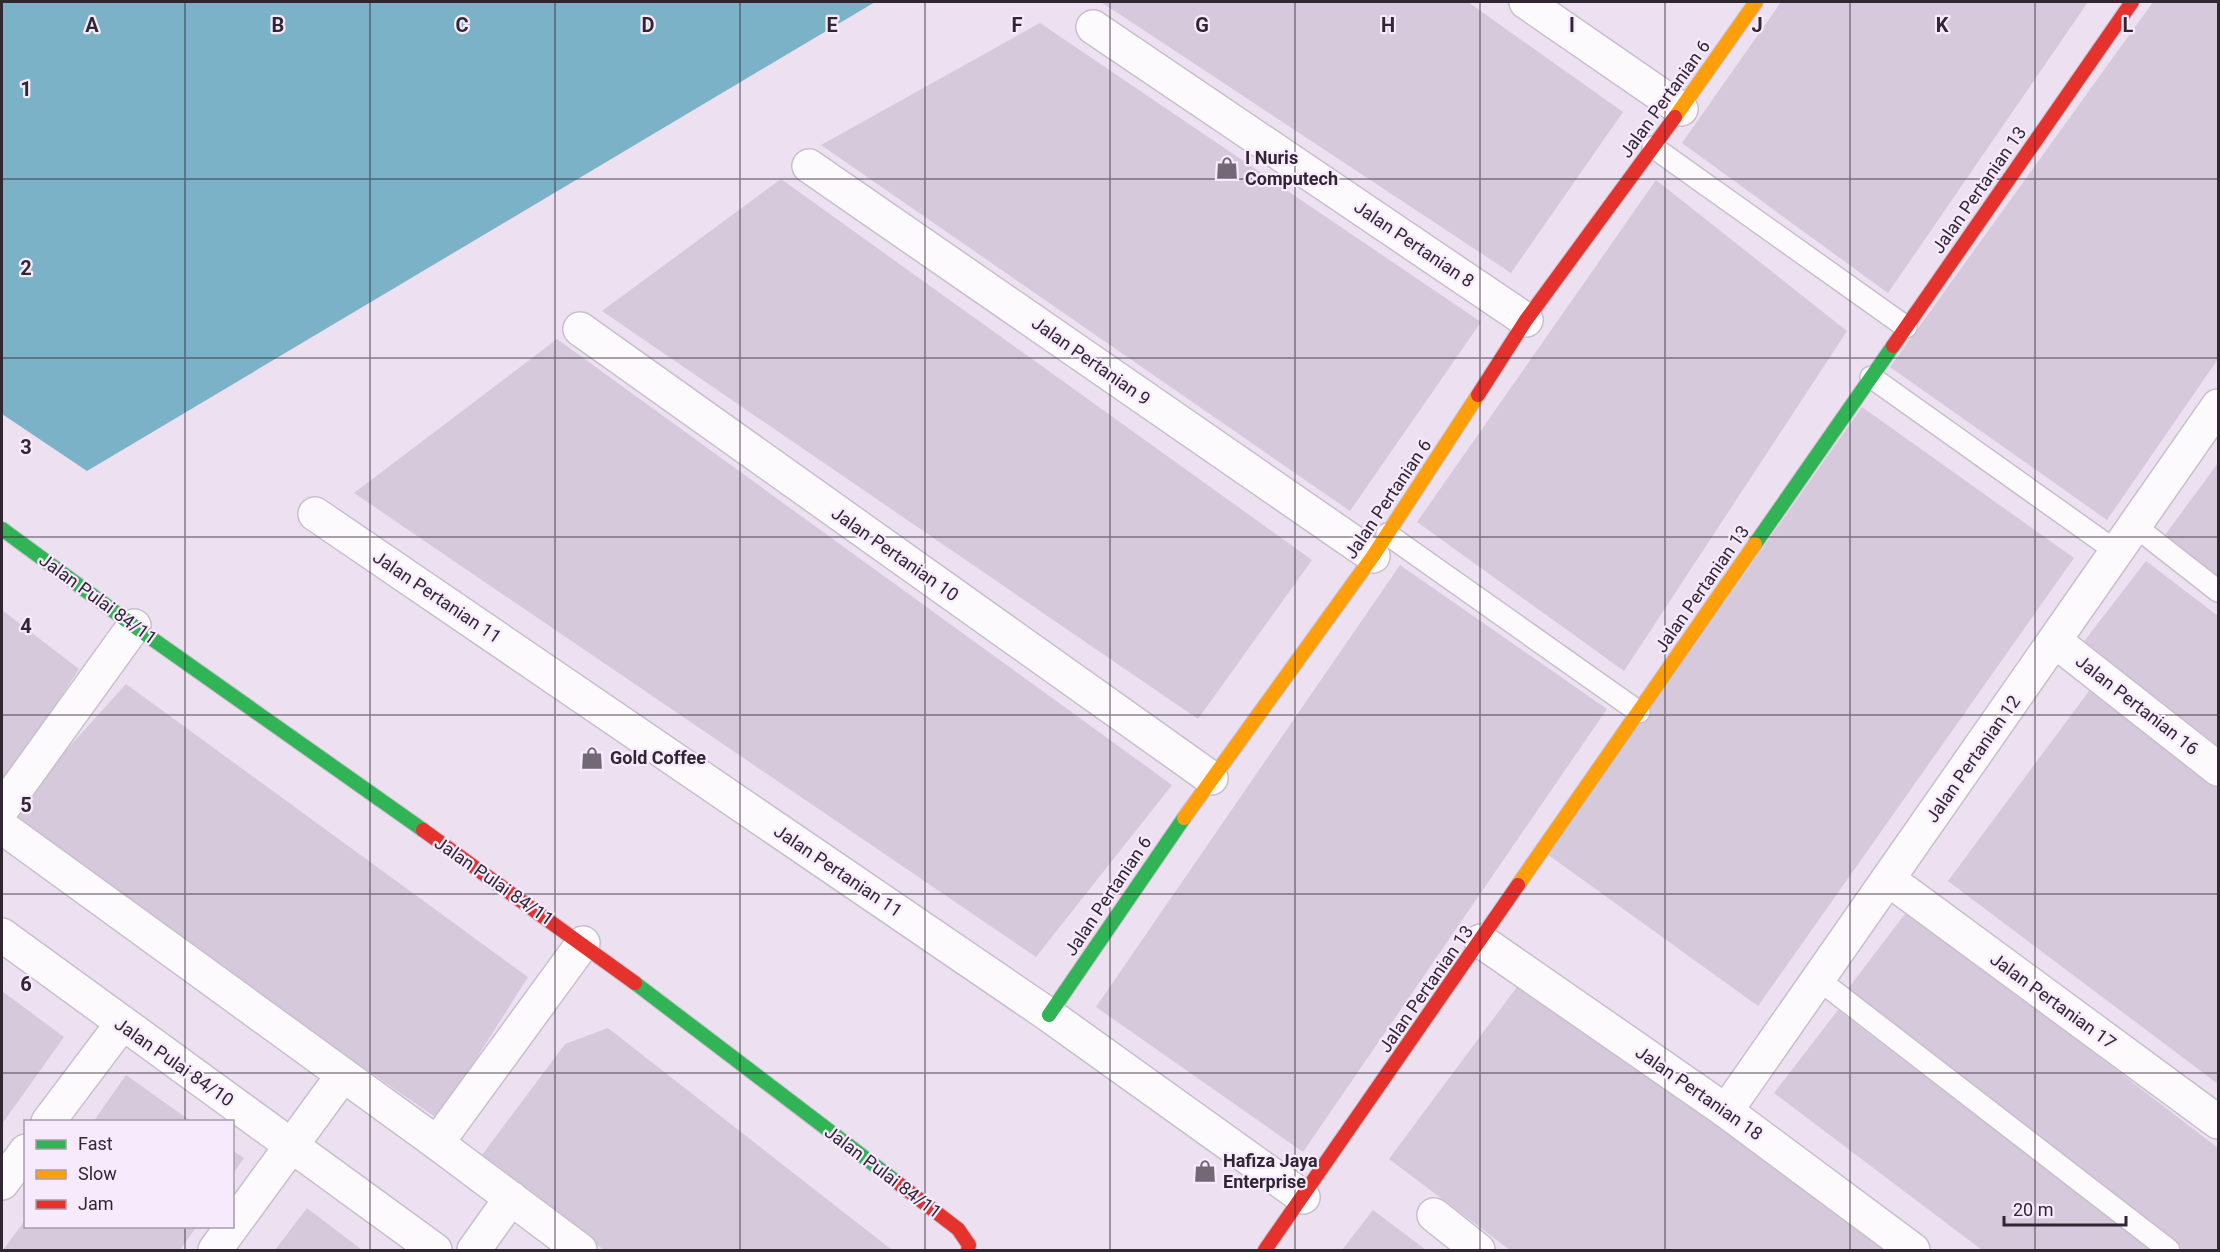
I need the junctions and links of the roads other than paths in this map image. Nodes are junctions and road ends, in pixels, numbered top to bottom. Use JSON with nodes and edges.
{"nodes":[{"id":1,"x":1526,"y":2,"type":"edge"},
{"id":2,"x":1756,"y":2,"type":"edge"},
{"id":3,"x":2132,"y":2,"type":"edge"},
{"id":4,"x":1093,"y":27,"type":"dead end"},
{"id":5,"x":1681,"y":109,"type":"junction"},
{"id":6,"x":1653,"y":147,"type":"junction"},
{"id":7,"x":809,"y":166,"type":"dead end"},
{"id":8,"x":1526,"y":320,"type":"junction"},
{"id":9,"x":1906,"y":327,"type":"junction"},
{"id":10,"x":580,"y":329,"type":"dead end"},
{"id":11,"x":1871,"y":377,"type":"junction"},
{"id":12,"x":2217,"y":413,"type":"edge"},
{"id":13,"x":315,"y":514,"type":"dead end"},
{"id":14,"x":2,"y":529,"type":"edge"},
{"id":15,"x":2126,"y":539,"type":"junction"},
{"id":16,"x":1380,"y":545,"type":"junction"},
{"id":17,"x":2218,"y":591,"type":"edge"},
{"id":18,"x":134,"y":626,"type":"junction"},
{"id":19,"x":2055,"y":641,"type":"junction"},
{"id":20,"x":1639,"y":712,"type":"junction"},
{"id":21,"x":2218,"y":770,"type":"edge"},
{"id":22,"x":1211,"y":778,"type":"junction"},
{"id":23,"x":2,"y":809,"type":"edge"},
{"id":24,"x":2,"y":827,"type":"edge"},
{"id":25,"x":1888,"y":879,"type":"junction"},
{"id":26,"x":2,"y":935,"type":"edge"},
{"id":27,"x":1481,"y":941,"type":"junction"},
{"id":28,"x":583,"y":943,"type":"junction"},
{"id":29,"x":1818,"y":979,"type":"junction"},
{"id":30,"x":1048,"y":1015,"type":"junction"},
{"id":31,"x":121,"y":1024,"type":"junction"},
{"id":32,"x":343,"y":1075,"type":"junction"},
{"id":33,"x":1726,"y":1111,"type":"junction"},
{"id":34,"x":49,"y":1120,"type":"edge"},
{"id":35,"x":2218,"y":1122,"type":"edge"},
{"id":36,"x":437,"y":1143,"type":"junction"},
{"id":37,"x":293,"y":1146,"type":"junction"},
{"id":38,"x":24,"y":1154,"type":"edge"},
{"id":39,"x":2,"y":1182,"type":"edge"},
{"id":40,"x":1303,"y":1197,"type":"junction"},
{"id":41,"x":511,"y":1198,"type":"junction"},
{"id":42,"x":1434,"y":1215,"type":"dead end"},
{"id":43,"x":234,"y":1225,"type":"edge"},
{"id":44,"x":232,"y":1228,"type":"edge"},
{"id":45,"x":215,"y":1251,"type":"edge"},
{"id":46,"x":435,"y":1251,"type":"edge"},
{"id":47,"x":474,"y":1251,"type":"edge"},
{"id":48,"x":580,"y":1251,"type":"edge"},
{"id":49,"x":968,"y":1251,"type":"edge"},
{"id":50,"x":1265,"y":1251,"type":"edge"},
{"id":51,"x":1478,"y":1251,"type":"edge"},
{"id":52,"x":1912,"y":1251,"type":"edge"},
{"id":53,"x":2169,"y":1251,"type":"edge"}],
"edges":[{"from":1,"to":5,"type":"street"},
{"from":2,"to":5,"type":"street","name":"Jalan Pertanian 6"},
{"from":3,"to":9,"type":"street","name":"Jalan Pertanian 13"},
{"from":4,"to":8,"type":"street","name":"Jalan Pertanian 8"},
{"from":5,"to":6,"type":"street","name":"Jalan Pertanian 6"},
{"from":6,"to":8,"type":"street","name":"Jalan Pertanian 6"},
{"from":6,"to":9,"type":"lane"},
{"from":7,"to":16,"type":"street","name":"Jalan Pertanian 9"},
{"from":8,"to":16,"type":"street","name":"Jalan Pertanian 6"},
{"from":9,"to":11,"type":"street","name":"Jalan Pertanian 13"},
{"from":10,"to":22,"type":"street","name":"Jalan Pertanian 10"},
{"from":11,"to":15,"type":"lane"},
{"from":11,"to":20,"type":"street","name":"Jalan Pertanian 13"},
{"from":12,"to":15,"type":"street","name":"Jalan Pertanian 12"},
{"from":13,"to":30,"type":"street","name":"Jalan Pertanian 11"},
{"from":14,"to":18,"type":"street","name":"Jalan Pulai 84/11"},
{"from":15,"to":17,"type":"lane"},
{"from":15,"to":19,"type":"street","name":"Jalan Pertanian 12"},
{"from":16,"to":20,"type":"lane"},
{"from":16,"to":22,"type":"street","name":"Jalan Pertanian 6"},
{"from":18,"to":23,"type":"street"},
{"from":18,"to":28,"type":"street","name":"Jalan Pulai 84/11"},
{"from":19,"to":21,"type":"street","name":"Jalan Pertanian 16"},
{"from":19,"to":25,"type":"street","name":"Jalan Pertanian 12"},
{"from":20,"to":27,"type":"street","name":"Jalan Pertanian 13"},
{"from":22,"to":30,"type":"street","name":"Jalan Pertanian 6"},
{"from":24,"to":32,"type":"street"},
{"from":25,"to":29,"type":"street","name":"Jalan Pertanian 12"},
{"from":25,"to":35,"type":"street","name":"Jalan Pertanian 17"},
{"from":26,"to":31,"type":"street","name":"Jalan Pulai 84/10"},
{"from":27,"to":33,"type":"street","name":"Jalan Pertanian 18"},
{"from":27,"to":40,"type":"street","name":"Jalan Pertanian 13"},
{"from":28,"to":36,"type":"street"},
{"from":28,"to":49,"type":"street","name":"Jalan Pulai 84/11"},
{"from":29,"to":33,"type":"street","name":"Jalan Pertanian 12"},
{"from":29,"to":53,"type":"lane"},
{"from":30,"to":40,"type":"street","name":"Jalan Pertanian 11"},
{"from":31,"to":34,"type":"street"},
{"from":31,"to":37,"type":"street","name":"Jalan Pulai 84/10"},
{"from":32,"to":36,"type":"street"},
{"from":32,"to":37,"type":"street"},
{"from":33,"to":52,"type":"street","name":"Jalan Pertanian 18"},
{"from":36,"to":41,"type":"street"},
{"from":37,"to":43,"type":"street"},
{"from":37,"to":46,"type":"street","name":"Jalan Pulai 84/10"},
{"from":38,"to":39,"type":"street"},
{"from":40,"to":50,"type":"street"},
{"from":41,"to":47,"type":"street"},
{"from":41,"to":48,"type":"street"},
{"from":42,"to":51,"type":"street"},
{"from":44,"to":45,"type":"street"}]}
